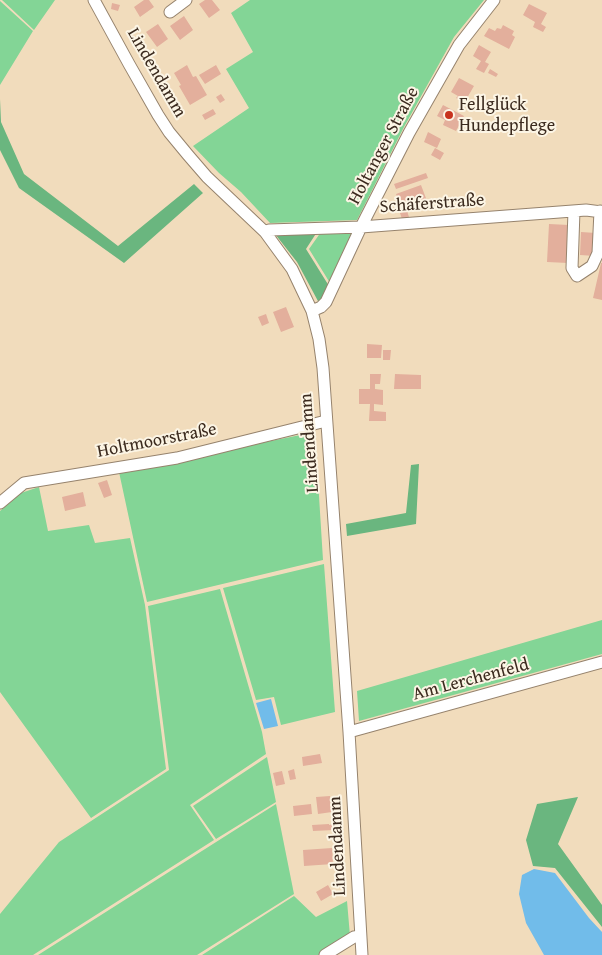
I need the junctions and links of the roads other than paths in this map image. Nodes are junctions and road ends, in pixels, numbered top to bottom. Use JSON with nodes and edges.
{"nodes":[{"id":1,"x":94,"y":0,"type":"edge"},
{"id":2,"x":186,"y":0,"type":"edge"},
{"id":3,"x":494,"y":0,"type":"edge"},
{"id":4,"x":170,"y":12,"type":"dead end"},
{"id":5,"x":574,"y":211,"type":"junction"},
{"id":6,"x":601,"y":212,"type":"edge"},
{"id":7,"x":361,"y":227,"type":"junction"},
{"id":8,"x":265,"y":232,"type":"junction"},
{"id":9,"x":312,"y":311,"type":"junction"},
{"id":10,"x":326,"y":421,"type":"junction"},
{"id":11,"x":0,"y":503,"type":"edge"},
{"id":12,"x":602,"y":662,"type":"edge"},
{"id":13,"x":349,"y":732,"type":"junction"},
{"id":14,"x":360,"y":936,"type":"junction"},
{"id":15,"x":325,"y":955,"type":"edge"},
{"id":16,"x":362,"y":955,"type":"edge"}],
"edges":[{"from":1,"to":8,"type":"street","name":"Lindendamm"},
{"from":2,"to":4,"type":"street"},
{"from":3,"to":7,"type":"street","name":"Holtanger Straße"},
{"from":5,"to":6,"type":"street","name":"Schäferstraße"},
{"from":5,"to":6,"type":"street"},
{"from":5,"to":7,"type":"street","name":"Schäferstraße"},
{"from":7,"to":8,"type":"street","name":"Schäferstraße"},
{"from":7,"to":9,"type":"street","name":"Holtanger Straße"},
{"from":8,"to":9,"type":"street","name":"Lindendamm"},
{"from":9,"to":10,"type":"street","name":"Lindendamm"},
{"from":10,"to":11,"type":"street","name":"Holtmoorstraße"},
{"from":10,"to":13,"type":"street","name":"Lindendamm"},
{"from":12,"to":13,"type":"street","name":"Am Lerchenfeld"},
{"from":13,"to":14,"type":"street","name":"Lindendamm"},
{"from":14,"to":15,"type":"street"},
{"from":14,"to":16,"type":"street","name":"Lindendamm"}]}
